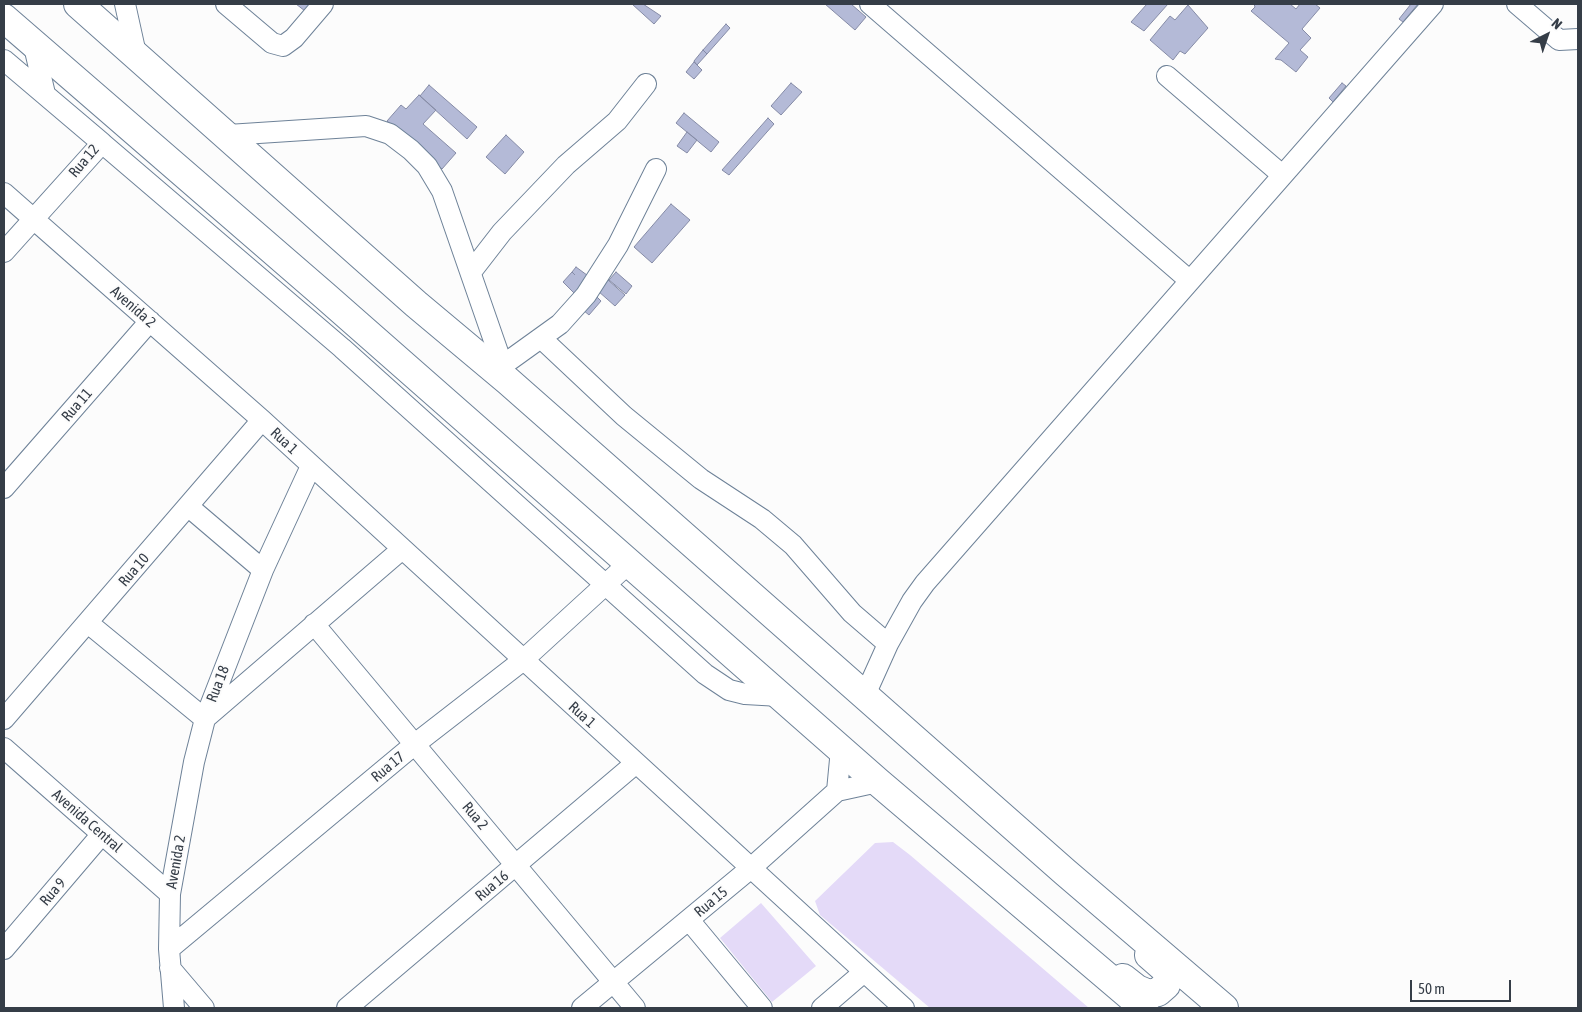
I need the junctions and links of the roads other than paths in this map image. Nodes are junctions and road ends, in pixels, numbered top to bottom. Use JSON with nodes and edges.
{"nodes":[{"id":1,"x":78,"y":4,"type":"edge"},
{"id":2,"x":126,"y":4,"type":"edge"},
{"id":3,"x":226,"y":4,"type":"edge"},
{"id":4,"x":323,"y":4,"type":"edge"},
{"id":5,"x":870,"y":4,"type":"edge"},
{"id":6,"x":1433,"y":4,"type":"edge"},
{"id":7,"x":1517,"y":4,"type":"edge"},
{"id":8,"x":4,"y":18,"type":"edge"},
{"id":9,"x":1578,"y":38,"type":"edge"},
{"id":10,"x":33,"y":42,"type":"junction"},
{"id":11,"x":136,"y":54,"type":"junction"},
{"id":12,"x":4,"y":60,"type":"edge"},
{"id":13,"x":1167,"y":76,"type":"dead end"},
{"id":14,"x":646,"y":84,"type":"dead end"},
{"id":15,"x":45,"y":94,"type":"junction"},
{"id":16,"x":228,"y":135,"type":"junction"},
{"id":17,"x":102,"y":143,"type":"junction"},
{"id":18,"x":656,"y":169,"type":"dead end"},
{"id":19,"x":1282,"y":174,"type":"junction"},
{"id":20,"x":4,"y":193,"type":"edge"},
{"id":21,"x":33,"y":219,"type":"junction"},
{"id":22,"x":4,"y":252,"type":"edge"},
{"id":23,"x":471,"y":272,"type":"junction"},
{"id":24,"x":1189,"y":280,"type":"junction"},
{"id":25,"x":150,"y":322,"type":"junction"},
{"id":26,"x":541,"y":338,"type":"junction"},
{"id":27,"x":506,"y":373,"type":"junction"},
{"id":28,"x":262,"y":420,"type":"junction"},
{"id":29,"x":312,"y":466,"type":"junction"},
{"id":30,"x":4,"y":488,"type":"edge"},
{"id":31,"x":188,"y":507,"type":"junction"},
{"id":32,"x":401,"y":550,"type":"junction"},
{"id":33,"x":628,"y":564,"type":"junction"},
{"id":34,"x":263,"y":570,"type":"junction"},
{"id":35,"x":606,"y":584,"type":"junction"},
{"id":36,"x":88,"y":623,"type":"junction"},
{"id":37,"x":314,"y":624,"type":"junction"},
{"id":38,"x":888,"y":644,"type":"junction"},
{"id":39,"x":522,"y":660,"type":"junction"},
{"id":40,"x":865,"y":695,"type":"junction"},
{"id":41,"x":780,"y":696,"type":"junction"},
{"id":42,"x":205,"y":718,"type":"junction"},
{"id":43,"x":4,"y":719,"type":"edge"},
{"id":44,"x":415,"y":744,"type":"junction"},
{"id":45,"x":4,"y":748,"type":"edge"},
{"id":46,"x":841,"y":749,"type":"junction"},
{"id":47,"x":636,"y":763,"type":"junction"},
{"id":48,"x":878,"y":782,"type":"junction"},
{"id":49,"x":837,"y":791,"type":"junction"},
{"id":50,"x":102,"y":834,"type":"junction"},
{"id":51,"x":516,"y":866,"type":"junction"},
{"id":52,"x":750,"y":868,"type":"junction"},
{"id":53,"x":1065,"y":872,"type":"junction"},
{"id":54,"x":170,"y":894,"type":"junction"},
{"id":55,"x":1038,"y":918,"type":"junction"},
{"id":56,"x":689,"y":920,"type":"junction"},
{"id":57,"x":4,"y":949,"type":"edge"},
{"id":58,"x":170,"y":959,"type":"junction"},
{"id":59,"x":864,"y":972,"type":"junction"},
{"id":60,"x":613,"y":982,"type":"junction"},
{"id":61,"x":172,"y":1000,"type":"edge"},
{"id":62,"x":156,"y":1008,"type":"edge"},
{"id":63,"x":204,"y":1008,"type":"edge"},
{"id":64,"x":347,"y":1008,"type":"edge"},
{"id":65,"x":582,"y":1008,"type":"edge"},
{"id":66,"x":635,"y":1008,"type":"edge"},
{"id":67,"x":762,"y":1008,"type":"edge"},
{"id":68,"x":822,"y":1008,"type":"edge"},
{"id":69,"x":904,"y":1008,"type":"edge"},
{"id":70,"x":1144,"y":1008,"type":"edge"},
{"id":71,"x":1224,"y":1008,"type":"edge"}],
"edges":[{"from":1,"to":11,"type":"highway"},
{"from":2,"to":11,"type":"street"},
{"from":3,"to":4,"type":"street"},
{"from":5,"to":24,"type":"street"},
{"from":6,"to":19,"type":"street"},
{"from":7,"to":9,"type":"street"},
{"from":8,"to":10,"type":"highway"},
{"from":10,"to":15,"type":"street"},
{"from":10,"to":33,"type":"highway"},
{"from":11,"to":16,"type":"highway"},
{"from":12,"to":15,"type":"street","name":"Rua 12"},
{"from":13,"to":19,"type":"street"},
{"from":14,"to":23,"type":"street"},
{"from":15,"to":17,"type":"street","name":"Rua 12"},
{"from":16,"to":23,"type":"street"},
{"from":16,"to":27,"type":"highway"},
{"from":17,"to":21,"type":"street","name":"Rua 12"},
{"from":17,"to":35,"type":"street"},
{"from":18,"to":26,"type":"street"},
{"from":19,"to":24,"type":"street"},
{"from":20,"to":21,"type":"street","name":"Avenida 2"},
{"from":21,"to":22,"type":"street","name":"Rua 12"},
{"from":21,"to":25,"type":"street","name":"Avenida 2"},
{"from":23,"to":27,"type":"street"},
{"from":24,"to":38,"type":"street"},
{"from":25,"to":28,"type":"street","name":"Avenida 2"},
{"from":25,"to":30,"type":"street","name":"Rua 11"},
{"from":26,"to":27,"type":"street"},
{"from":26,"to":38,"type":"street"},
{"from":27,"to":40,"type":"highway"},
{"from":28,"to":29,"type":"street","name":"Rua 1"},
{"from":28,"to":31,"type":"street","name":"Rua 10"},
{"from":29,"to":32,"type":"street","name":"Rua 1"},
{"from":29,"to":34,"type":"street","name":"Rua 18"},
{"from":31,"to":34,"type":"street"},
{"from":31,"to":36,"type":"street","name":"Rua 10"},
{"from":32,"to":37,"type":"street","name":"Rua 18"},
{"from":32,"to":39,"type":"street","name":"Rua 1"},
{"from":33,"to":35,"type":"street","name":"Rua 17"},
{"from":33,"to":41,"type":"highway"},
{"from":34,"to":42,"type":"street","name":"Rua 18"},
{"from":35,"to":39,"type":"street","name":"Rua 17"},
{"from":35,"to":41,"type":"street"},
{"from":36,"to":42,"type":"street"},
{"from":36,"to":43,"type":"street","name":"Rua 10"},
{"from":37,"to":42,"type":"street","name":"Rua 18"},
{"from":37,"to":44,"type":"street","name":"Rua 2"},
{"from":38,"to":40,"type":"street"},
{"from":39,"to":44,"type":"street","name":"Rua 17"},
{"from":39,"to":47,"type":"street","name":"Rua 1"},
{"from":40,"to":53,"type":"highway"},
{"from":41,"to":46,"type":"highway"},
{"from":42,"to":54,"type":"street","name":"Avenida 2"},
{"from":44,"to":51,"type":"street","name":"Rua 2"},
{"from":44,"to":58,"type":"street","name":"Rua 17"},
{"from":45,"to":50,"type":"street","name":"Avenida Central"},
{"from":46,"to":48,"type":"highway"},
{"from":46,"to":49,"type":"street"},
{"from":47,"to":51,"type":"street","name":"Rua 16"},
{"from":47,"to":52,"type":"street","name":"Rua 1"},
{"from":48,"to":49,"type":"street"},
{"from":48,"to":55,"type":"highway"},
{"from":49,"to":52,"type":"street","name":"Rua 15"},
{"from":50,"to":54,"type":"street","name":"Avenida Central"},
{"from":50,"to":57,"type":"street","name":"Rua 9"},
{"from":51,"to":60,"type":"street","name":"Rua 2"},
{"from":51,"to":64,"type":"street","name":"Rua 16"},
{"from":52,"to":56,"type":"street","name":"Rua 15"},
{"from":52,"to":59,"type":"street","name":"Rua 1"},
{"from":53,"to":55,"type":"highway"},
{"from":53,"to":71,"type":"highway"},
{"from":54,"to":58,"type":"street","name":"Avenida 2"},
{"from":55,"to":70,"type":"highway"},
{"from":56,"to":60,"type":"street","name":"Rua 15"},
{"from":56,"to":67,"type":"street"},
{"from":58,"to":61,"type":"street","name":"Avenida 2"},
{"from":58,"to":63,"type":"street"},
{"from":59,"to":68,"type":"street"},
{"from":59,"to":69,"type":"street","name":"Rua 1"},
{"from":60,"to":65,"type":"street","name":"Rua 15"},
{"from":60,"to":66,"type":"street","name":"Rua 2"},
{"from":61,"to":62,"type":"street"}]}
